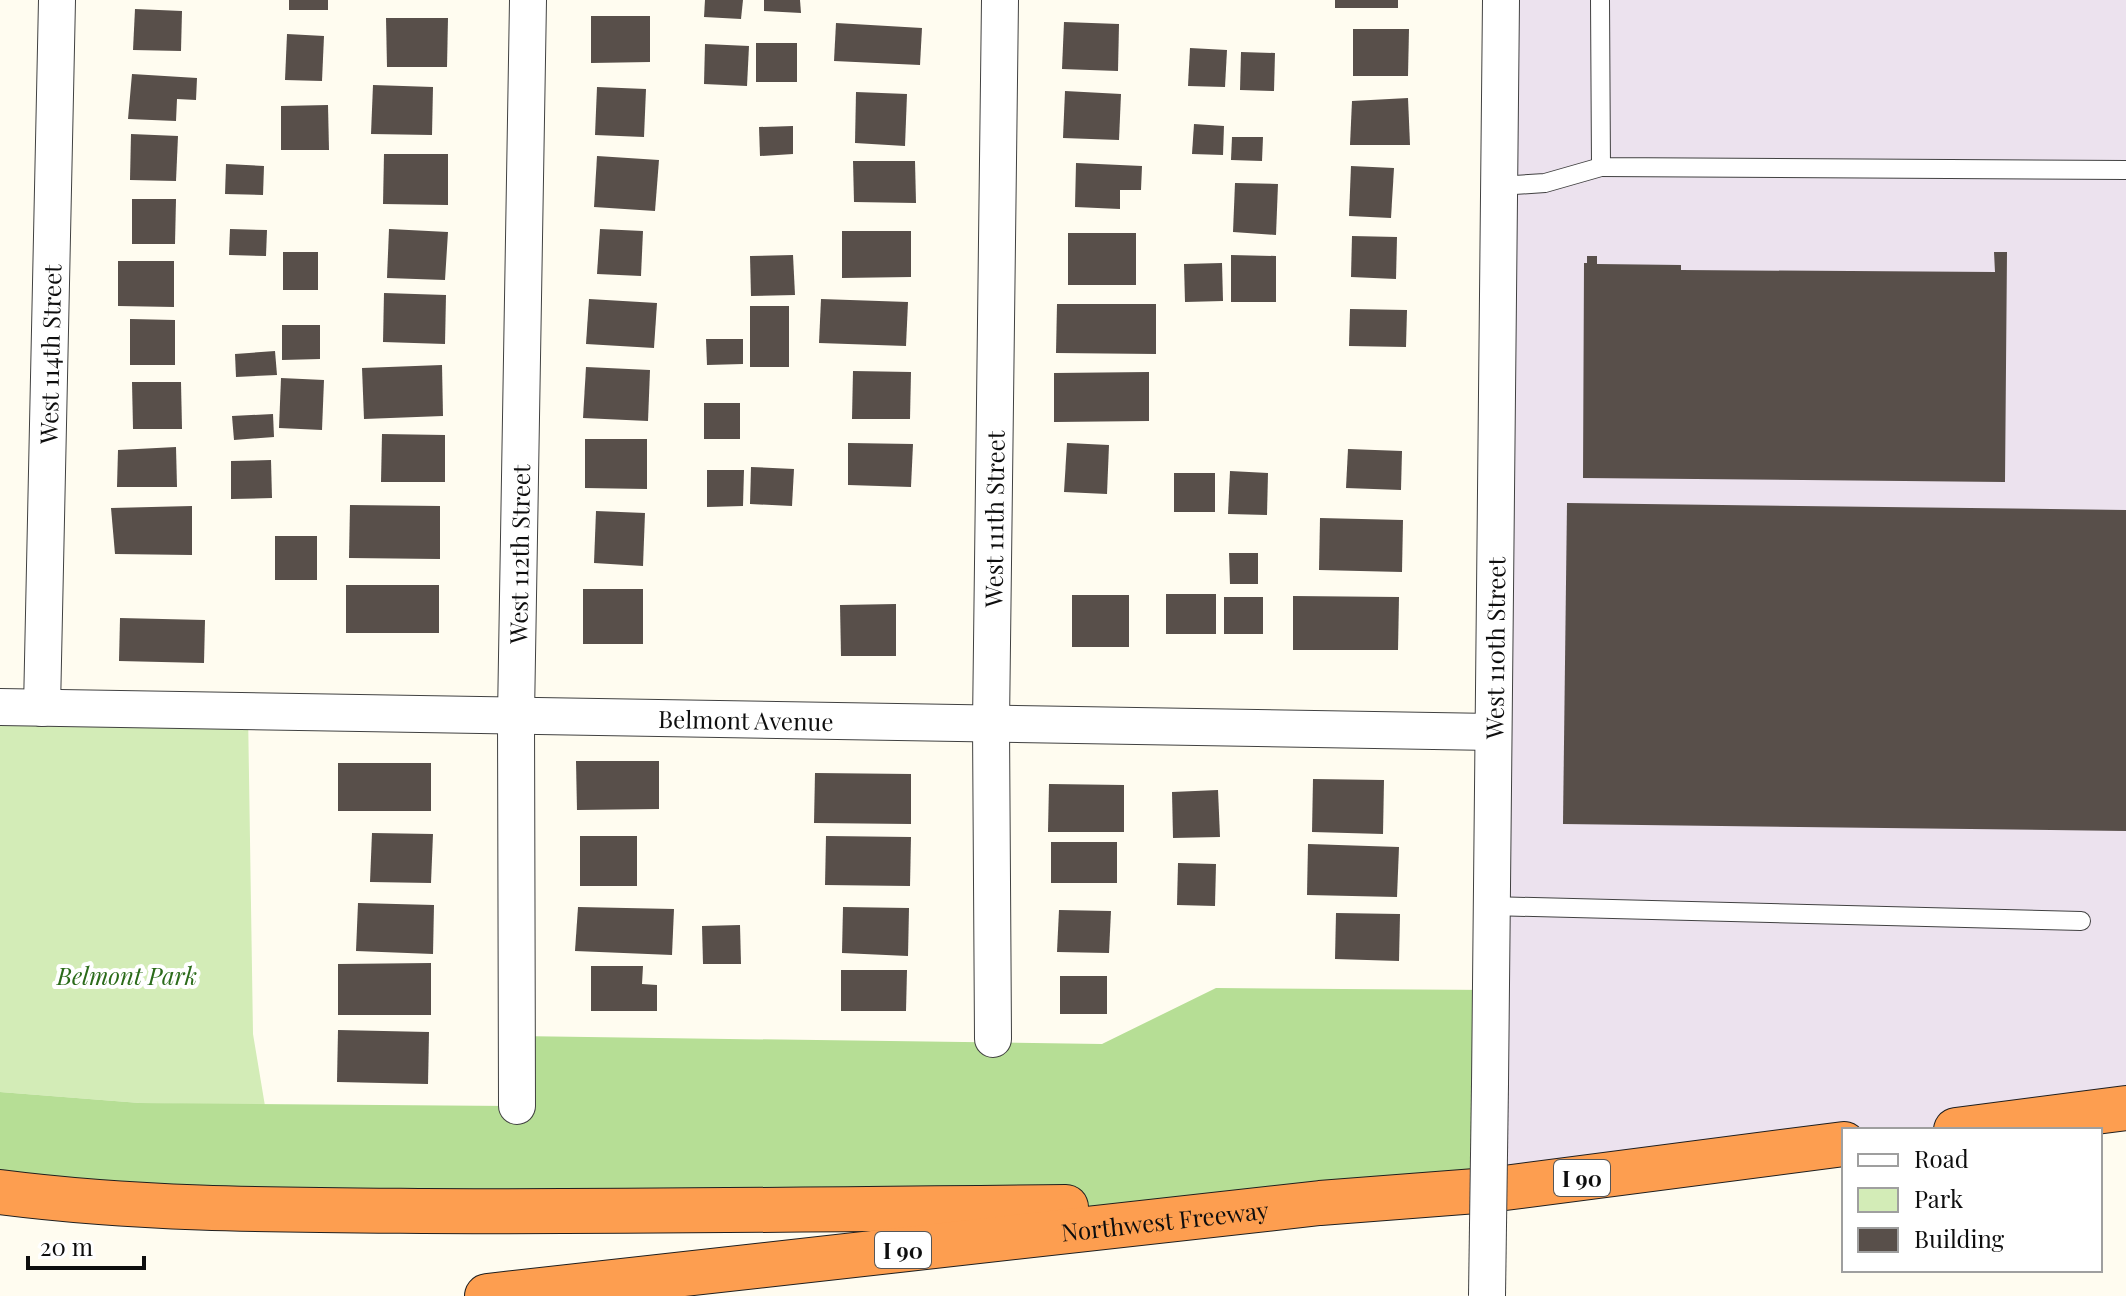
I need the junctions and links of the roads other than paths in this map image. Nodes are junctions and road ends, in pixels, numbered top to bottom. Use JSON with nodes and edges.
{"nodes":[{"id":1,"x":57,"y":0,"type":"edge"},
{"id":2,"x":528,"y":0,"type":"edge"},
{"id":3,"x":1000,"y":0,"type":"edge"},
{"id":4,"x":1501,"y":0,"type":"edge"},
{"id":5,"x":1600,"y":0,"type":"edge"},
{"id":6,"x":1601,"y":167,"type":"junction"},
{"id":7,"x":2126,"y":170,"type":"edge"},
{"id":8,"x":1499,"y":186,"type":"junction"},
{"id":9,"x":0,"y":707,"type":"edge"},
{"id":10,"x":42,"y":708,"type":"junction"},
{"id":11,"x":516,"y":716,"type":"junction"},
{"id":12,"x":991,"y":724,"type":"junction"},
{"id":13,"x":1493,"y":732,"type":"junction"},
{"id":14,"x":1491,"y":906,"type":"junction"},
{"id":15,"x":2081,"y":921,"type":"dead end"},
{"id":16,"x":993,"y":1039,"type":"dead end"},
{"id":17,"x":517,"y":1106,"type":"dead end"},
{"id":18,"x":2126,"y":1108,"type":"edge"},
{"id":19,"x":1971,"y":1128,"type":"edge"},
{"id":20,"x":1842,"y":1144,"type":"edge"},
{"id":21,"x":0,"y":1192,"type":"edge"},
{"id":22,"x":1320,"y":1203,"type":"junction"},
{"id":23,"x":487,"y":1296,"type":"edge"},
{"id":24,"x":1487,"y":1296,"type":"edge"}],
"edges":[{"from":1,"to":10,"type":"street","name":"West 114th Street"},
{"from":2,"to":11,"type":"street","name":"West 112th Street"},
{"from":3,"to":12,"type":"street","name":"West 111th Street"},
{"from":4,"to":8,"type":"street","name":"West 110th Street"},
{"from":5,"to":6,"type":"lane"},
{"from":6,"to":7,"type":"lane"},
{"from":6,"to":8,"type":"lane"},
{"from":8,"to":13,"type":"street","name":"West 110th Street"},
{"from":9,"to":10,"type":"street","name":"Belmont Avenue"},
{"from":10,"to":11,"type":"street","name":"Belmont Avenue"},
{"from":11,"to":12,"type":"street","name":"Belmont Avenue"},
{"from":11,"to":17,"type":"street","name":"West 112th Street"},
{"from":12,"to":13,"type":"street","name":"Belmont Avenue"},
{"from":12,"to":16,"type":"street","name":"West 111th Street"},
{"from":13,"to":14,"type":"street","name":"West 110th Street"},
{"from":14,"to":15,"type":"lane"},
{"from":14,"to":24,"type":"street","name":"West 110th Street","bridge":true},
{"from":18,"to":19,"type":"highway"},
{"from":20,"to":22,"type":"highway","name":"Northwest Freeway","number":"I 90"},
{"from":21,"to":22,"type":"highway"},
{"from":22,"to":23,"type":"highway","name":"Northwest Freeway","number":"I 90"}]}
